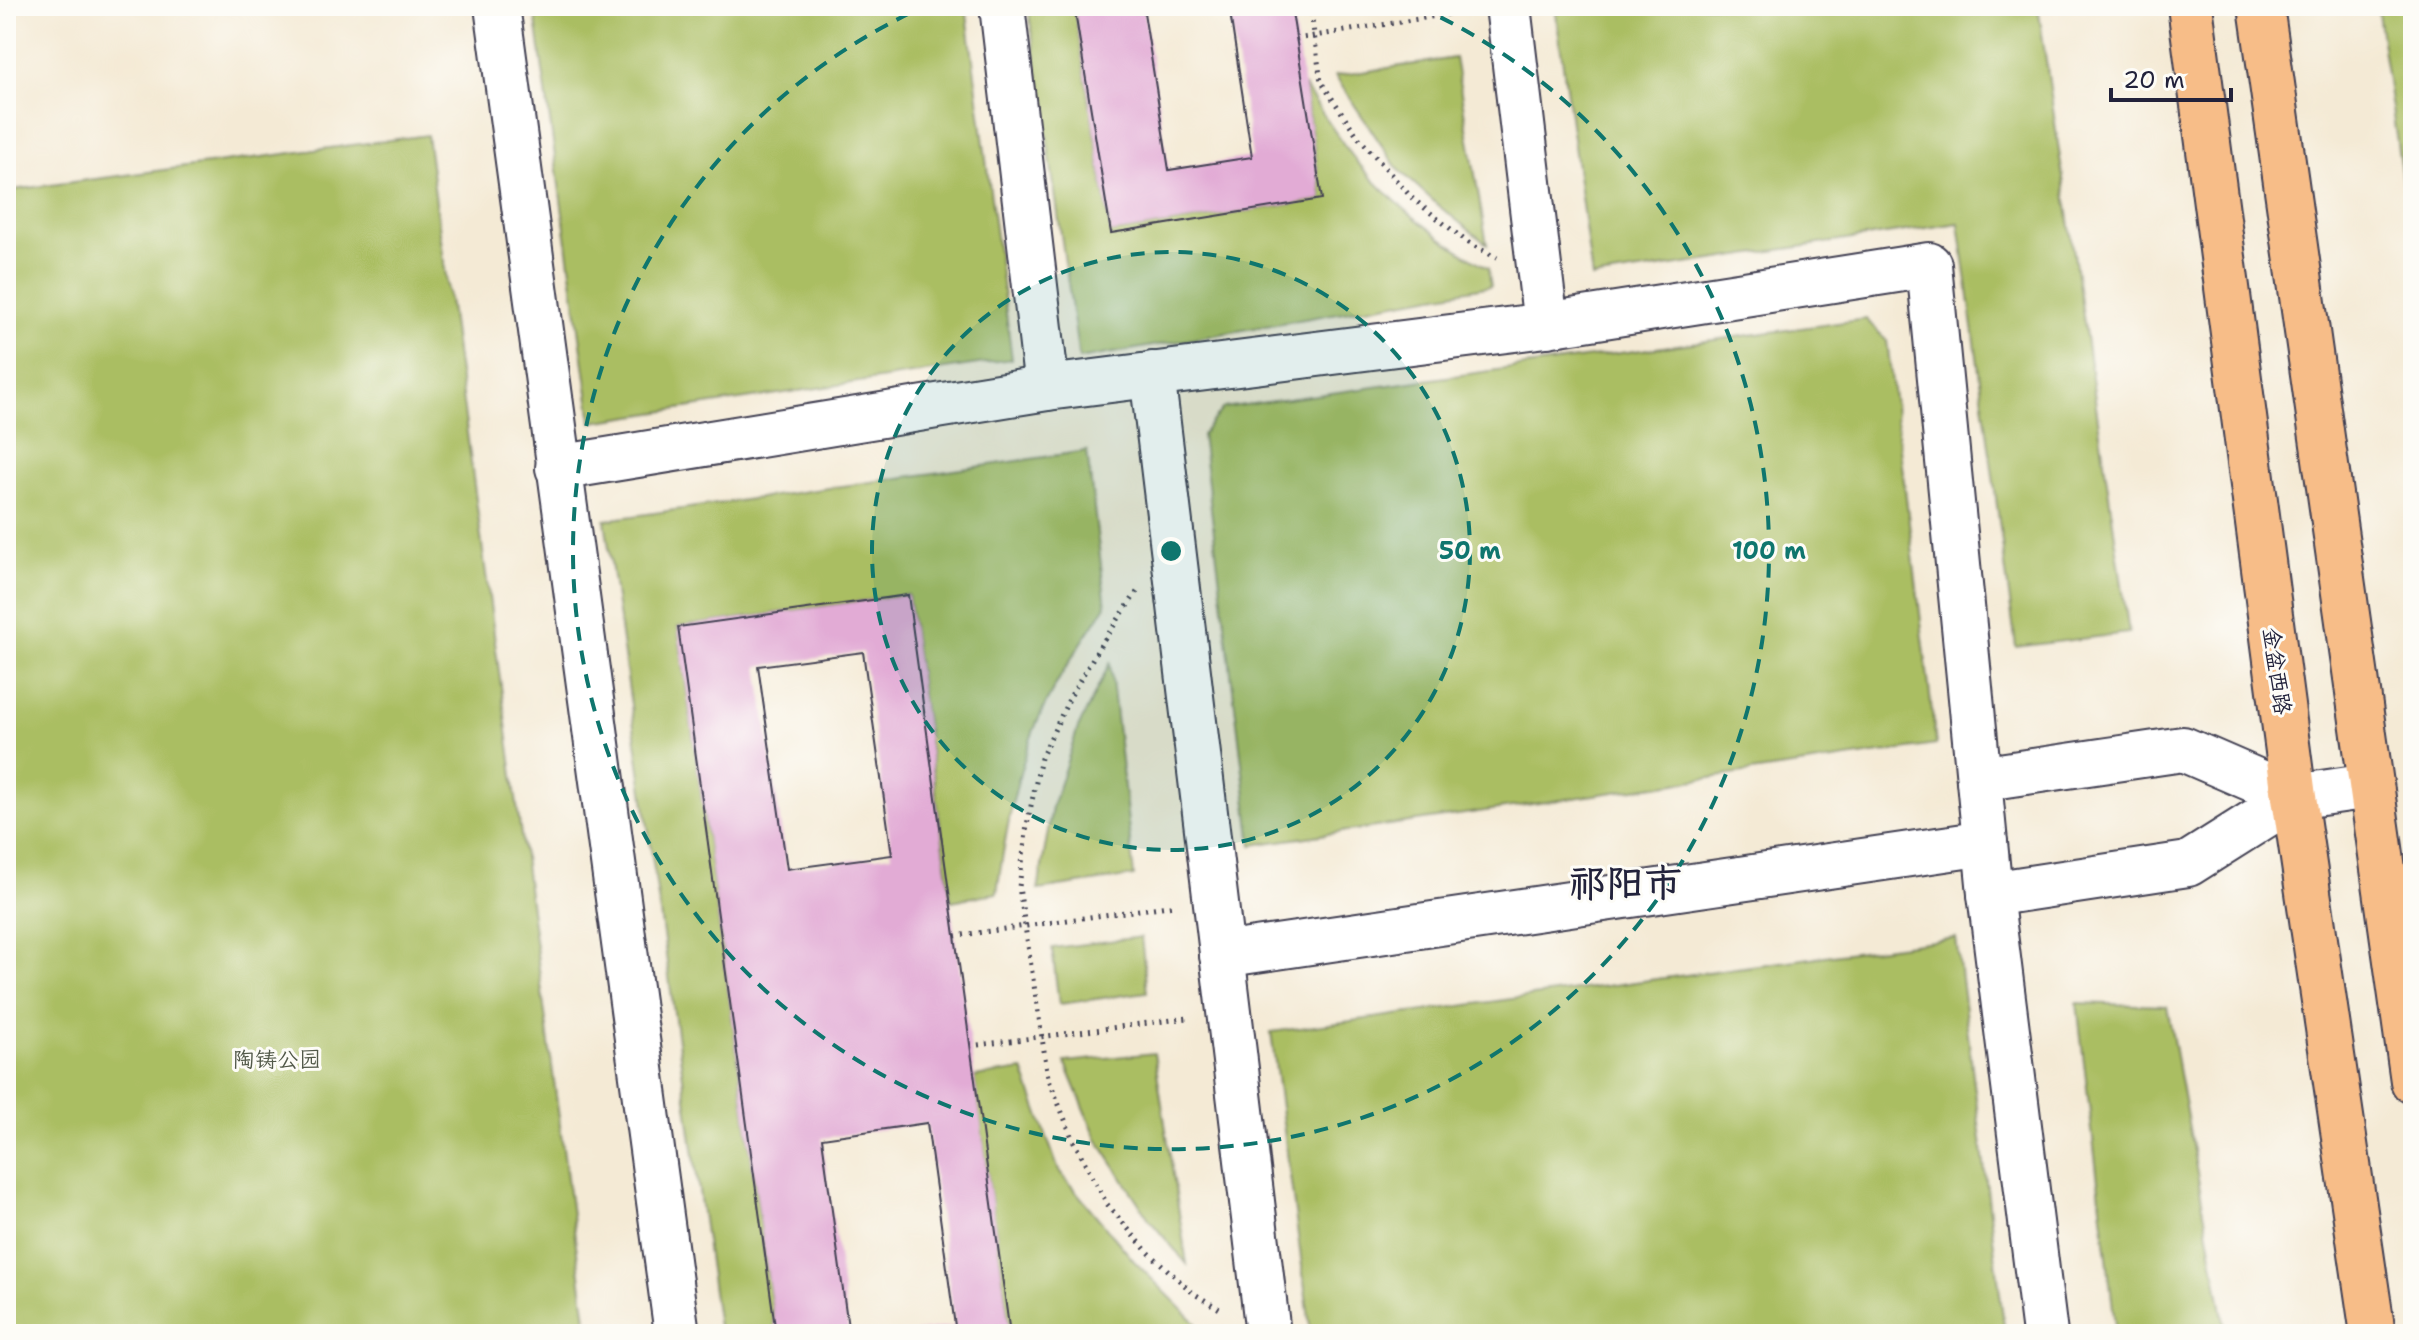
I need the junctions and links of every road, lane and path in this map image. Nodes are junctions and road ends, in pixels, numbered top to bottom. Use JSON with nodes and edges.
{"nodes":[{"id":1,"x":497,"y":6,"type":"edge"},
{"id":2,"x":1002,"y":6,"type":"edge"},
{"id":3,"x":1310,"y":6,"type":"edge"},
{"id":4,"x":2190,"y":6,"type":"edge"},
{"id":5,"x":2261,"y":6,"type":"edge"},
{"id":6,"x":1491,"y":8,"type":"edge"},
{"id":7,"x":1314,"y":36,"type":"junction"},
{"id":8,"x":1296,"y":39,"type":"dead end"},
{"id":9,"x":1540,"y":281,"type":"junction"},
{"id":10,"x":1546,"y":325,"type":"junction"},
{"id":11,"x":1152,"y":374,"type":"junction"},
{"id":12,"x":1047,"y":388,"type":"junction"},
{"id":13,"x":558,"y":468,"type":"junction"},
{"id":14,"x":1172,"y":541,"type":"junction"},
{"id":15,"x":1979,"y":779,"type":"junction"},
{"id":16,"x":2370,"y":786,"type":"junction"},
{"id":17,"x":2294,"y":797,"type":"junction"},
{"id":18,"x":1985,"y":843,"type":"junction"},
{"id":19,"x":1990,"y":894,"type":"junction"},
{"id":20,"x":1215,"y":899,"type":"junction"},
{"id":21,"x":1025,"y":927,"type":"junction"},
{"id":22,"x":955,"y":936,"type":"dead end"},
{"id":23,"x":1222,"y":955,"type":"junction"},
{"id":24,"x":1229,"y":1013,"type":"junction"},
{"id":25,"x":1041,"y":1036,"type":"junction"},
{"id":26,"x":970,"y":1046,"type":"dead end"},
{"id":27,"x":2413,"y":1081,"type":"edge"},
{"id":28,"x":1227,"y":1313,"type":"dead end"},
{"id":29,"x":677,"y":1334,"type":"edge"},
{"id":30,"x":1268,"y":1334,"type":"edge"},
{"id":31,"x":2045,"y":1334,"type":"edge"},
{"id":32,"x":2373,"y":1334,"type":"edge"}],
"edges":[{"from":1,"to":13,"type":"street"},
{"from":2,"to":12,"type":"street"},
{"from":3,"to":7,"type":"path"},
{"from":4,"to":17,"type":"main road","name":"金盆西路"},
{"from":5,"to":16,"type":"main road"},
{"from":6,"to":7,"type":"path"},
{"from":6,"to":9,"type":"street"},
{"from":7,"to":8,"type":"path"},
{"from":7,"to":9,"type":"path"},
{"from":9,"to":10,"type":"street"},
{"from":10,"to":11,"type":"street"},
{"from":10,"to":15,"type":"street"},
{"from":11,"to":12,"type":"street"},
{"from":11,"to":14,"type":"street"},
{"from":12,"to":13,"type":"street"},
{"from":13,"to":29,"type":"street"},
{"from":14,"to":20,"type":"street"},
{"from":14,"to":21,"type":"path"},
{"from":15,"to":17,"type":"street"},
{"from":15,"to":18,"type":"street"},
{"from":16,"to":17,"type":"street"},
{"from":16,"to":27,"type":"main road"},
{"from":17,"to":19,"type":"street"},
{"from":17,"to":32,"type":"main road","name":"金盆西路"},
{"from":18,"to":19,"type":"street"},
{"from":18,"to":23,"type":"street"},
{"from":19,"to":31,"type":"street"},
{"from":20,"to":21,"type":"path"},
{"from":20,"to":23,"type":"street"},
{"from":21,"to":22,"type":"path"},
{"from":21,"to":25,"type":"path"},
{"from":23,"to":24,"type":"street"},
{"from":24,"to":25,"type":"path"},
{"from":24,"to":30,"type":"street"},
{"from":25,"to":26,"type":"path"},
{"from":25,"to":28,"type":"path"}]}
